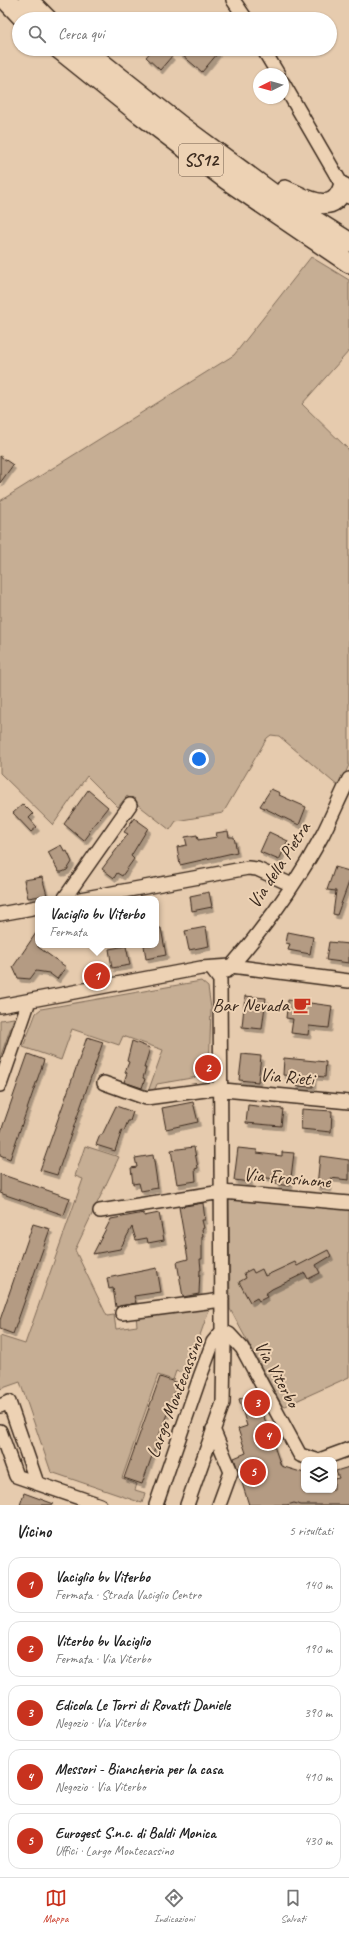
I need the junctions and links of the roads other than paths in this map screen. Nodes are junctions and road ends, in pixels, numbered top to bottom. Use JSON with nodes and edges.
{"nodes":[{"id":1,"x":6,"y":0,"type":"edge"},
{"id":2,"x":28,"y":0,"type":"edge"},
{"id":3,"x":232,"y":0,"type":"edge"},
{"id":4,"x":17,"y":12,"type":"edge"},
{"id":5,"x":40,"y":12,"type":"edge"},
{"id":6,"x":241,"y":12,"type":"edge"},
{"id":7,"x":68,"y":56,"type":"edge"},
{"id":8,"x":93,"y":56,"type":"edge"},
{"id":9,"x":267,"y":56,"type":"edge"},
{"id":10,"x":274,"y":68,"type":"edge"},
{"id":11,"x":289,"y":93,"type":"edge"},
{"id":12,"x":181,"y":126,"type":"junction"},
{"id":13,"x":346,"y":192,"type":"edge"},
{"id":14,"x":349,"y":242,"type":"edge"},
{"id":15,"x":349,"y":263,"type":"edge"},
{"id":16,"x":349,"y":779,"type":"edge"},
{"id":17,"x":130,"y":805,"type":"dead end"},
{"id":18,"x":292,"y":885,"type":"junction"},
{"id":19,"x":66,"y":896,"type":"edge"},
{"id":20,"x":96,"y":896,"type":"edge"},
{"id":21,"x":35,"y":908,"type":"edge"},
{"id":22,"x":0,"y":914,"type":"edge"},
{"id":23,"x":232,"y":966,"type":"junction"},
{"id":24,"x":211,"y":968,"type":"junction"},
{"id":25,"x":220,"y":980,"type":"junction"},
{"id":26,"x":349,"y":981,"type":"edge"},
{"id":27,"x":29,"y":1001,"type":"junction"},
{"id":28,"x":0,"y":1006,"type":"edge"},
{"id":29,"x":104,"y":1083,"type":"dead end"},
{"id":30,"x":0,"y":1085,"type":"edge"},
{"id":31,"x":221,"y":1090,"type":"junction"},
{"id":32,"x":349,"y":1102,"type":"edge"},
{"id":33,"x":222,"y":1192,"type":"junction"},
{"id":34,"x":349,"y":1203,"type":"edge"},
{"id":35,"x":100,"y":1211,"type":"dead end"},
{"id":36,"x":222,"y":1300,"type":"junction"},
{"id":37,"x":122,"y":1313,"type":"dead end"},
{"id":38,"x":222,"y":1331,"type":"junction"},
{"id":39,"x":0,"y":1406,"type":"edge"},
{"id":40,"x":214,"y":1430,"type":"junction"},
{"id":41,"x":0,"y":1431,"type":"edge"},
{"id":42,"x":349,"y":1449,"type":"edge"},
{"id":43,"x":306,"y":1457,"type":"edge"},
{"id":44,"x":327,"y":1457,"type":"edge"},
{"id":45,"x":37,"y":1483,"type":"junction"},
{"id":46,"x":100,"y":1505,"type":"edge"},
{"id":47,"x":156,"y":1505,"type":"edge"},
{"id":48,"x":187,"y":1505,"type":"edge"},
{"id":49,"x":219,"y":1505,"type":"edge"}],
"edges":[{"from":1,"to":4,"type":"highway"},
{"from":2,"to":5,"type":"highway"},
{"from":3,"to":6,"type":"street"},
{"from":7,"to":15,"type":"highway","number":"SS12"},
{"from":8,"to":12,"type":"highway","number":"SS12"},
{"from":9,"to":10,"type":"street"},
{"from":11,"to":13,"type":"street"},
{"from":12,"to":13,"type":"highway"},
{"from":12,"to":14,"type":"highway","number":"SS12"},
{"from":16,"to":18,"type":"street","name":"Via della Pietra"},
{"from":17,"to":19,"type":"street"},
{"from":18,"to":20,"type":"street"},
{"from":18,"to":23,"type":"street","name":"Via della Pietra"},
{"from":21,"to":22,"type":"street"},
{"from":23,"to":24,"type":"street"},
{"from":23,"to":25,"type":"street"},
{"from":23,"to":26,"type":"street"},
{"from":24,"to":25,"type":"street"},
{"from":24,"to":27,"type":"street"},
{"from":25,"to":31,"type":"street"},
{"from":27,"to":28,"type":"street"},
{"from":27,"to":30,"type":"street"},
{"from":29,"to":31,"type":"street"},
{"from":31,"to":32,"type":"street","name":"Via Rieti"},
{"from":31,"to":33,"type":"street"},
{"from":33,"to":34,"type":"street","name":"Via Frosinone"},
{"from":33,"to":35,"type":"street"},
{"from":33,"to":36,"type":"street"},
{"from":36,"to":37,"type":"street"},
{"from":36,"to":38,"type":"street"},
{"from":38,"to":40,"type":"street","name":"Largo Montecassino"},
{"from":38,"to":43,"type":"street","name":"Via Viterbo"},
{"from":38,"to":47,"type":"street","name":"Largo Montecassino"},
{"from":39,"to":45,"type":"street"},
{"from":40,"to":48,"type":"street","name":"Largo Montecassino"},
{"from":40,"to":49,"type":"street"},
{"from":41,"to":45,"type":"street"},
{"from":42,"to":44,"type":"street"},
{"from":45,"to":46,"type":"street"}]}
